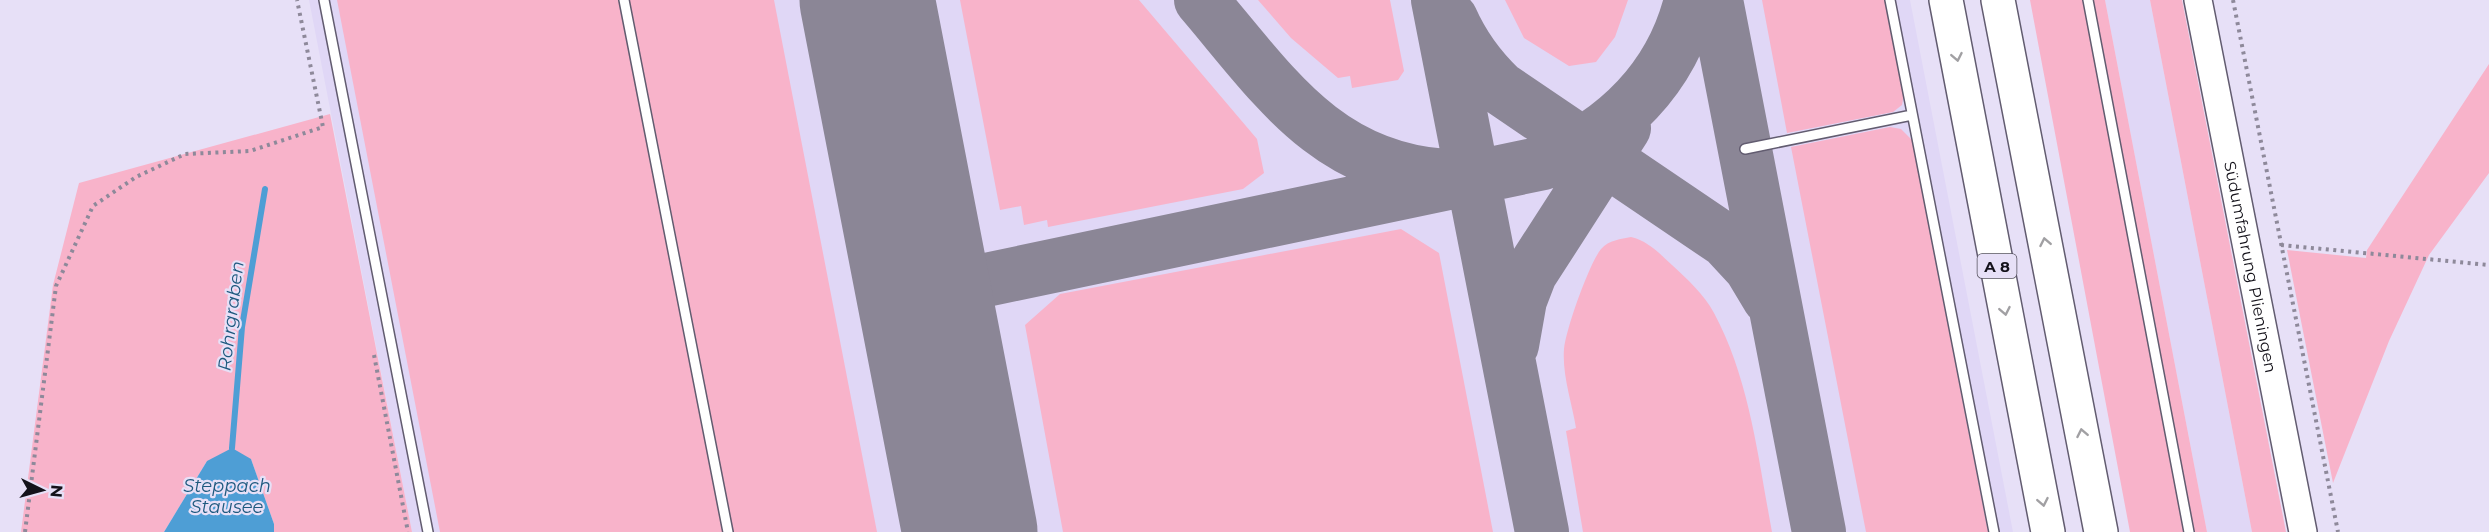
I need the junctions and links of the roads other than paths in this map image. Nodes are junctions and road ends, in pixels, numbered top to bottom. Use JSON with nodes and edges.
{"nodes":[{"id":1,"x":324,"y":0,"type":"edge"},
{"id":2,"x":624,"y":0,"type":"edge"},
{"id":3,"x":1890,"y":0,"type":"edge"},
{"id":4,"x":1946,"y":0,"type":"edge"},
{"id":5,"x":1998,"y":0,"type":"edge"},
{"id":6,"x":2088,"y":0,"type":"edge"},
{"id":7,"x":2198,"y":0,"type":"edge"},
{"id":8,"x":1912,"y":115,"type":"junction"},
{"id":9,"x":1745,"y":149,"type":"dead end"},
{"id":10,"x":428,"y":532,"type":"edge"},
{"id":11,"x":728,"y":532,"type":"edge"},
{"id":12,"x":1994,"y":532,"type":"edge"},
{"id":13,"x":2049,"y":532,"type":"edge"},
{"id":14,"x":2101,"y":532,"type":"edge"},
{"id":15,"x":2189,"y":532,"type":"edge"},
{"id":16,"x":2303,"y":532,"type":"edge"}],
"edges":[{"from":1,"to":10,"type":"lane"},
{"from":2,"to":11,"type":"lane"},
{"from":3,"to":8,"type":"lane"},
{"from":4,"to":13,"type":"highway","number":"A 8","one_way":true},
{"from":14,"to":5,"type":"highway","one_way":true},
{"from":6,"to":15,"type":"lane"},
{"from":7,"to":16,"type":"main road","name":"Südumfahrung Plieningen"},
{"from":8,"to":9,"type":"lane"},
{"from":8,"to":12,"type":"lane"}]}
